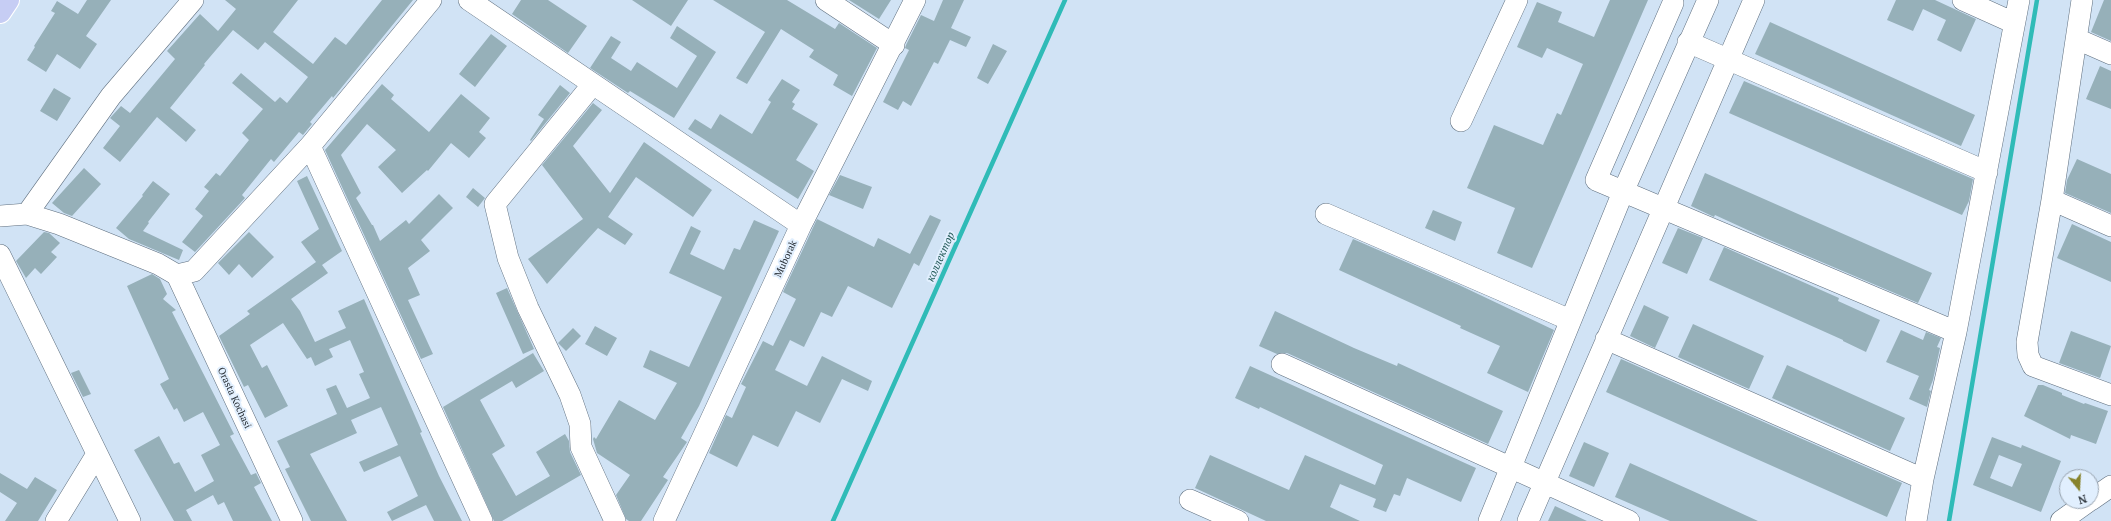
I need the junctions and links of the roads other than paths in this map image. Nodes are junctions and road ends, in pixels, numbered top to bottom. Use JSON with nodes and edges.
{"nodes":[{"id":1,"x":8,"y":0,"type":"edge"},
{"id":2,"x":194,"y":0,"type":"edge"},
{"id":3,"x":431,"y":0,"type":"edge"},
{"id":4,"x":469,"y":0,"type":"edge"},
{"id":5,"x":826,"y":0,"type":"edge"},
{"id":6,"x":915,"y":0,"type":"edge"},
{"id":7,"x":1517,"y":0,"type":"edge"},
{"id":8,"x":1754,"y":0,"type":"edge"},
{"id":9,"x":1963,"y":0,"type":"edge"},
{"id":10,"x":2019,"y":0,"type":"edge"},
{"id":11,"x":2082,"y":0,"type":"edge"},
{"id":12,"x":1669,"y":2,"type":"edge"},
{"id":13,"x":1704,"y":7,"type":"edge"},
{"id":14,"x":0,"y":12,"type":"edge"},
{"id":15,"x":2014,"y":23,"type":"junction"},
{"id":16,"x":2077,"y":39,"type":"junction"},
{"id":17,"x":1688,"y":42,"type":"junction"},
{"id":18,"x":894,"y":44,"type":"junction"},
{"id":19,"x":2111,"y":54,"type":"edge"},
{"id":20,"x":1728,"y":59,"type":"junction"},
{"id":21,"x":593,"y":84,"type":"junction"},
{"id":22,"x":1462,"y":121,"type":"dead end"},
{"id":23,"x":310,"y":146,"type":"junction"},
{"id":24,"x":1987,"y":172,"type":"junction"},
{"id":25,"x":1623,"y":192,"type":"junction"},
{"id":26,"x":2052,"y":200,"type":"junction"},
{"id":27,"x":1663,"y":210,"type":"junction"},
{"id":28,"x":27,"y":214,"type":"junction"},
{"id":29,"x":1326,"y":214,"type":"dead end"},
{"id":30,"x":0,"y":216,"type":"edge"},
{"id":31,"x":801,"y":225,"type":"junction"},
{"id":32,"x":2111,"y":226,"type":"edge"},
{"id":33,"x":0,"y":255,"type":"edge"},
{"id":34,"x":177,"y":275,"type":"junction"},
{"id":35,"x":1570,"y":320,"type":"junction"},
{"id":36,"x":1956,"y":332,"type":"junction"},
{"id":37,"x":1606,"y":340,"type":"junction"},
{"id":38,"x":1282,"y":364,"type":"dead end"},
{"id":39,"x":2111,"y":395,"type":"edge"},
{"id":40,"x":97,"y":454,"type":"junction"},
{"id":41,"x":1511,"y":467,"type":"junction"},
{"id":42,"x":1923,"y":479,"type":"junction"},
{"id":43,"x":1544,"y":483,"type":"junction"},
{"id":44,"x":2111,"y":486,"type":"edge"},
{"id":45,"x":2099,"y":494,"type":"edge"},
{"id":46,"x":1190,"y":500,"type":"dead end"},
{"id":47,"x":2078,"y":509,"type":"edge"},
{"id":48,"x":56,"y":521,"type":"edge"},
{"id":49,"x":130,"y":521,"type":"edge"},
{"id":50,"x":292,"y":521,"type":"edge"},
{"id":51,"x":482,"y":521,"type":"edge"},
{"id":52,"x":615,"y":521,"type":"edge"},
{"id":53,"x":664,"y":521,"type":"edge"},
{"id":54,"x":1238,"y":521,"type":"edge"},
{"id":55,"x":1489,"y":521,"type":"edge"},
{"id":56,"x":1528,"y":521,"type":"edge"},
{"id":57,"x":1629,"y":521,"type":"edge"},
{"id":58,"x":1916,"y":521,"type":"edge"},
{"id":59,"x":2061,"y":521,"type":"edge"}],
"edges":[{"from":1,"to":14,"type":"highway"},
{"from":2,"to":28,"type":"street"},
{"from":3,"to":23,"type":"street"},
{"from":4,"to":21,"type":"street"},
{"from":5,"to":18,"type":"street"},
{"from":6,"to":18,"type":"street","name":"Muborak"},
{"from":7,"to":22,"type":"street"},
{"from":8,"to":20,"type":"street"},
{"from":9,"to":15,"type":"street"},
{"from":10,"to":15,"type":"street"},
{"from":11,"to":16,"type":"street"},
{"from":12,"to":13,"type":"street"},
{"from":12,"to":25,"type":"street"},
{"from":13,"to":17,"type":"street"},
{"from":15,"to":24,"type":"street"},
{"from":16,"to":19,"type":"street"},
{"from":16,"to":26,"type":"street"},
{"from":17,"to":20,"type":"street"},
{"from":17,"to":25,"type":"street"},
{"from":18,"to":31,"type":"street","name":"Muborak"},
{"from":20,"to":24,"type":"street"},
{"from":20,"to":27,"type":"street"},
{"from":21,"to":31,"type":"street"},
{"from":21,"to":52,"type":"street"},
{"from":23,"to":34,"type":"street"},
{"from":23,"to":51,"type":"street"},
{"from":24,"to":36,"type":"street"},
{"from":25,"to":27,"type":"street"},
{"from":25,"to":35,"type":"street"},
{"from":26,"to":32,"type":"street"},
{"from":26,"to":39,"type":"street"},
{"from":27,"to":36,"type":"street"},
{"from":27,"to":37,"type":"street"},
{"from":28,"to":30,"type":"street"},
{"from":28,"to":34,"type":"street"},
{"from":29,"to":35,"type":"street"},
{"from":31,"to":53,"type":"street","name":"Muborak"},
{"from":33,"to":40,"type":"street"},
{"from":34,"to":50,"type":"street","name":"Orasta Kochasi"},
{"from":35,"to":41,"type":"street"},
{"from":36,"to":42,"type":"street"},
{"from":37,"to":42,"type":"street"},
{"from":37,"to":43,"type":"street"},
{"from":38,"to":41,"type":"street"},
{"from":40,"to":48,"type":"street"},
{"from":40,"to":49,"type":"street"},
{"from":41,"to":43,"type":"street"},
{"from":41,"to":55,"type":"street"},
{"from":42,"to":58,"type":"street"},
{"from":43,"to":56,"type":"street"},
{"from":43,"to":57,"type":"street"},
{"from":44,"to":45,"type":"street"},
{"from":46,"to":54,"type":"street"},
{"from":47,"to":59,"type":"street"}]}
